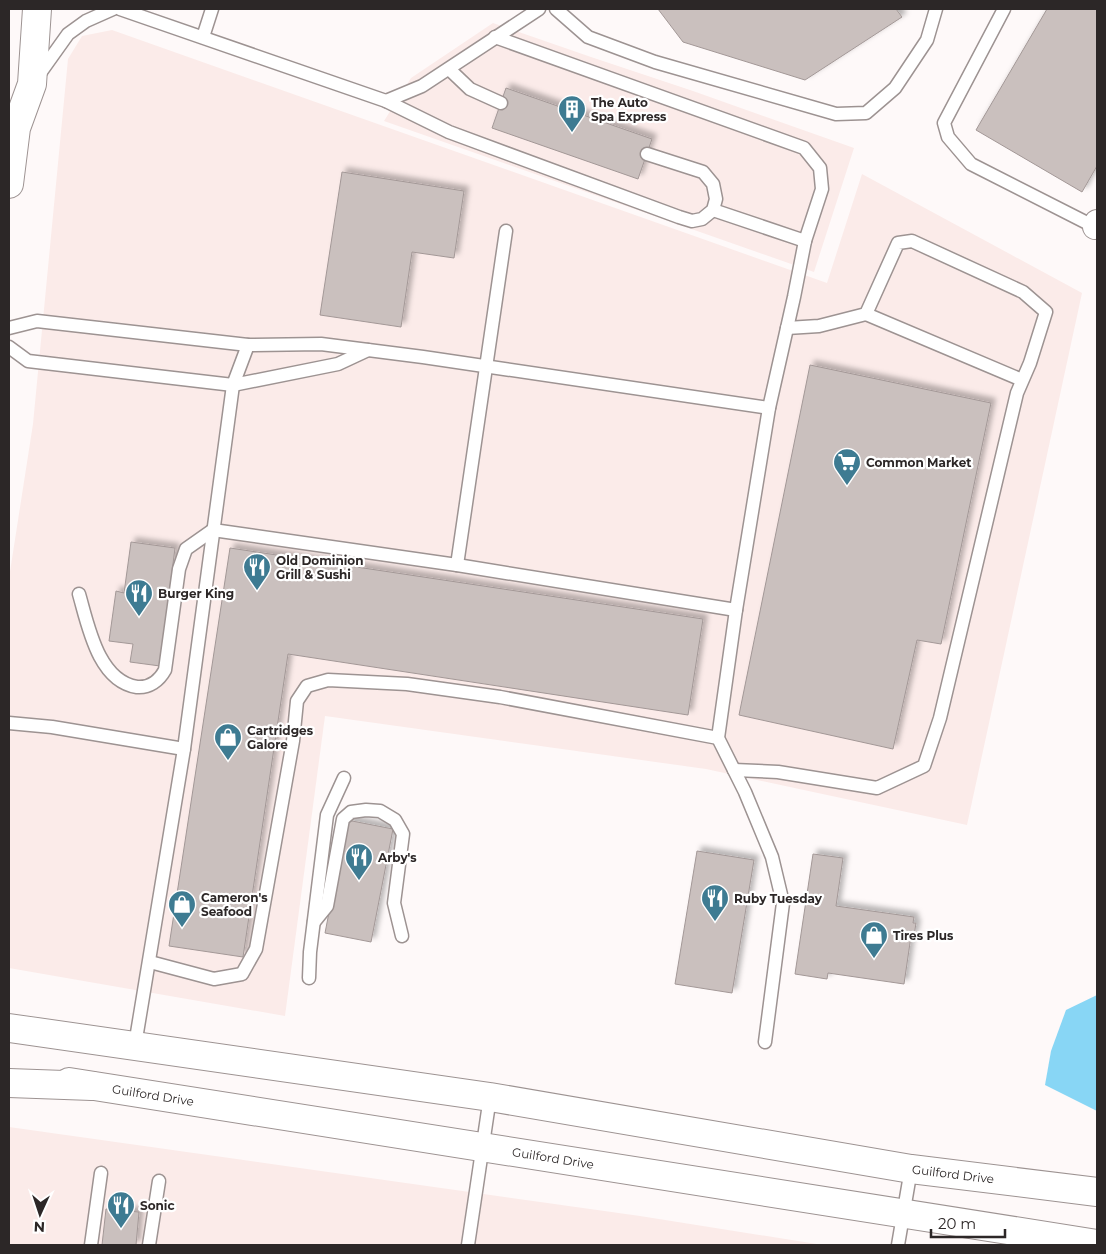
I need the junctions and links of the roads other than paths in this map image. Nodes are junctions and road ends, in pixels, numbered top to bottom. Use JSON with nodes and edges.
{"nodes":[{"id":1,"x":37,"y":9,"type":"edge"},
{"id":2,"x":113,"y":9,"type":"edge"},
{"id":3,"x":120,"y":9,"type":"edge"},
{"id":4,"x":212,"y":9,"type":"edge"},
{"id":5,"x":539,"y":9,"type":"edge"},
{"id":6,"x":556,"y":9,"type":"edge"},
{"id":7,"x":936,"y":9,"type":"edge"},
{"id":8,"x":1004,"y":9,"type":"edge"},
{"id":9,"x":203,"y":37,"type":"junction"},
{"id":10,"x":495,"y":37,"type":"junction"},
{"id":11,"x":450,"y":69,"type":"junction"},
{"id":12,"x":32,"y":84,"type":"junction"},
{"id":13,"x":386,"y":101,"type":"junction"},
{"id":14,"x":501,"y":103,"type":"dead end"},
{"id":15,"x":12,"y":120,"type":"edge"},
{"id":16,"x":647,"y":154,"type":"dead end"},
{"id":17,"x":9,"y":184,"type":"edge"},
{"id":18,"x":713,"y":210,"type":"junction"},
{"id":19,"x":1096,"y":225,"type":"edge"},
{"id":20,"x":506,"y":231,"type":"dead end"},
{"id":21,"x":805,"y":241,"type":"junction"},
{"id":22,"x":866,"y":314,"type":"junction"},
{"id":23,"x":9,"y":328,"type":"edge"},
{"id":24,"x":787,"y":328,"type":"junction"},
{"id":25,"x":248,"y":345,"type":"junction"},
{"id":26,"x":9,"y":347,"type":"edge"},
{"id":27,"x":368,"y":350,"type":"junction"},
{"id":28,"x":486,"y":366,"type":"junction"},
{"id":29,"x":1022,"y":380,"type":"junction"},
{"id":30,"x":233,"y":385,"type":"junction"},
{"id":31,"x":769,"y":408,"type":"junction"},
{"id":32,"x":213,"y":530,"type":"junction"},
{"id":33,"x":457,"y":565,"type":"junction"},
{"id":34,"x":79,"y":594,"type":"dead end"},
{"id":35,"x":736,"y":610,"type":"junction"},
{"id":36,"x":9,"y":722,"type":"edge"},
{"id":37,"x":718,"y":738,"type":"junction"},
{"id":38,"x":184,"y":749,"type":"junction"},
{"id":39,"x":734,"y":770,"type":"junction"},
{"id":40,"x":344,"y":778,"type":"dead end"},
{"id":41,"x":314,"y":922,"type":"junction"},
{"id":42,"x":402,"y":936,"type":"dead end"},
{"id":43,"x":150,"y":962,"type":"junction"},
{"id":44,"x":309,"y":978,"type":"dead end"},
{"id":45,"x":9,"y":1028,"type":"edge"},
{"id":46,"x":765,"y":1042,"type":"dead end"},
{"id":47,"x":135,"y":1045,"type":"junction"},
{"id":48,"x":9,"y":1073,"type":"edge"},
{"id":49,"x":9,"y":1083,"type":"edge"},
{"id":50,"x":92,"y":1086,"type":"junction"},
{"id":51,"x":490,"y":1097,"type":"junction"},
{"id":52,"x":482,"y":1146,"type":"junction"},
{"id":53,"x":911,"y":1169,"type":"junction"},
{"id":54,"x":101,"y":1173,"type":"dead end"},
{"id":55,"x":158,"y":1182,"type":"dead end"},
{"id":56,"x":1097,"y":1192,"type":"edge"},
{"id":57,"x":903,"y":1214,"type":"junction"},
{"id":58,"x":1097,"y":1244,"type":"edge"},
{"id":59,"x":90,"y":1245,"type":"edge"},
{"id":60,"x":149,"y":1245,"type":"edge"},
{"id":61,"x":468,"y":1245,"type":"edge"},
{"id":62,"x":898,"y":1245,"type":"edge"}],
"edges":[{"from":1,"to":12,"type":"main road"},
{"from":2,"to":12,"type":"lane"},
{"from":3,"to":9,"type":"lane"},
{"from":4,"to":9,"type":"lane"},
{"from":5,"to":10,"type":"lane"},
{"from":6,"to":7,"type":"lane"},
{"from":8,"to":19,"type":"lane"},
{"from":9,"to":13,"type":"lane"},
{"from":10,"to":11,"type":"lane"},
{"from":10,"to":21,"type":"lane"},
{"from":11,"to":13,"type":"lane"},
{"from":11,"to":14,"type":"lane"},
{"from":12,"to":15,"type":"main road"},
{"from":13,"to":18,"type":"lane"},
{"from":15,"to":17,"type":"main road"},
{"from":16,"to":18,"type":"lane"},
{"from":18,"to":21,"type":"lane"},
{"from":20,"to":28,"type":"lane"},
{"from":21,"to":24,"type":"lane"},
{"from":22,"to":24,"type":"lane"},
{"from":22,"to":29,"type":"lane"},
{"from":22,"to":29,"type":"lane"},
{"from":23,"to":25,"type":"lane"},
{"from":24,"to":31,"type":"lane"},
{"from":25,"to":27,"type":"lane"},
{"from":25,"to":30,"type":"lane"},
{"from":26,"to":30,"type":"lane"},
{"from":27,"to":28,"type":"lane"},
{"from":27,"to":30,"type":"lane"},
{"from":28,"to":31,"type":"lane"},
{"from":28,"to":33,"type":"lane"},
{"from":29,"to":39,"type":"lane"},
{"from":30,"to":32,"type":"lane"},
{"from":31,"to":35,"type":"lane"},
{"from":32,"to":33,"type":"lane"},
{"from":32,"to":34,"type":"lane"},
{"from":32,"to":38,"type":"lane"},
{"from":33,"to":35,"type":"lane"},
{"from":35,"to":37,"type":"lane"},
{"from":36,"to":38,"type":"lane"},
{"from":37,"to":39,"type":"lane"},
{"from":37,"to":43,"type":"lane"},
{"from":38,"to":43,"type":"lane"},
{"from":39,"to":46,"type":"lane"},
{"from":40,"to":41,"type":"lane"},
{"from":41,"to":42,"type":"lane"},
{"from":41,"to":44,"type":"lane"},
{"from":43,"to":47,"type":"lane"},
{"from":45,"to":47,"type":"main road","name":"Guilford Drive"},
{"from":47,"to":51,"type":"main road","name":"Guilford Drive"},
{"from":48,"to":50,"type":"main road","name":"Guilford Drive"},
{"from":49,"to":50,"type":"main road"},
{"from":50,"to":52,"type":"main road","name":"Guilford Drive"},
{"from":51,"to":52,"type":"lane"},
{"from":51,"to":53,"type":"main road","name":"Guilford Drive"},
{"from":52,"to":57,"type":"main road","name":"Guilford Drive"},
{"from":52,"to":61,"type":"lane"},
{"from":53,"to":56,"type":"main road","name":"Guilford Drive"},
{"from":53,"to":57,"type":"lane"},
{"from":54,"to":59,"type":"lane"},
{"from":55,"to":60,"type":"lane"},
{"from":57,"to":58,"type":"main road","name":"Guilford Drive"},
{"from":57,"to":62,"type":"lane"}]}
